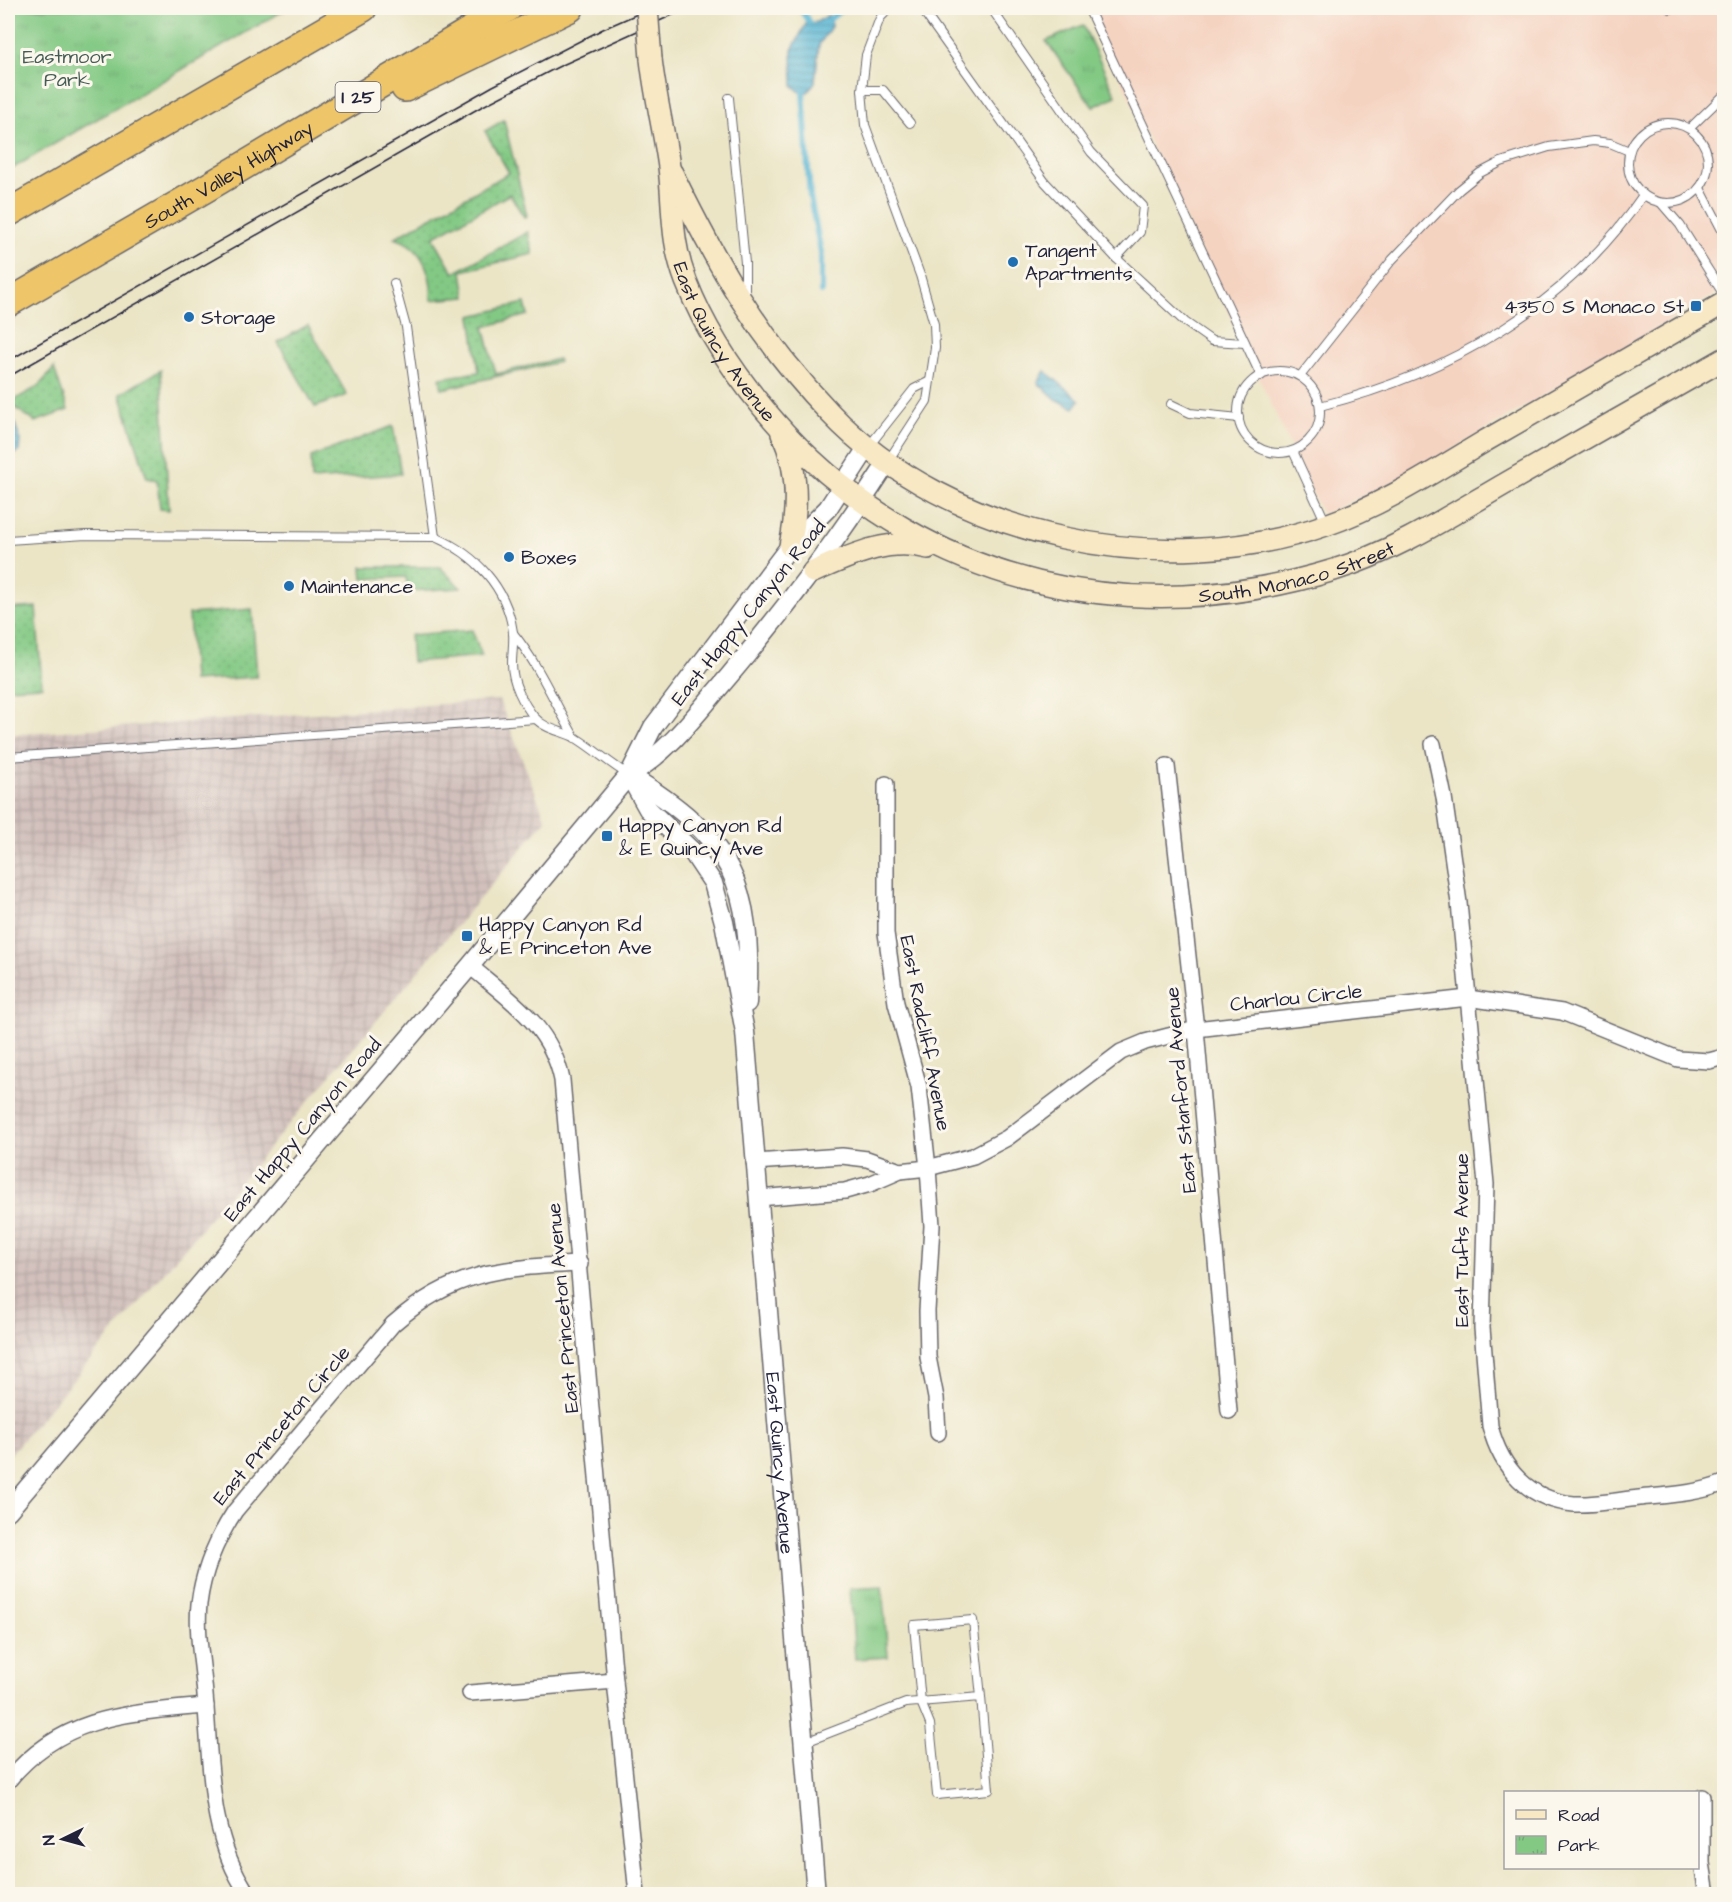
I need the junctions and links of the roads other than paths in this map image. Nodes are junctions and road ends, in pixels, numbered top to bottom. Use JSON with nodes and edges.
{"nodes":[{"id":1,"x":363,"y":8,"type":"edge"},
{"id":2,"x":508,"y":8,"type":"edge"},
{"id":3,"x":570,"y":8,"type":"edge"},
{"id":4,"x":647,"y":8,"type":"edge"},
{"id":5,"x":890,"y":8,"type":"edge"},
{"id":6,"x":921,"y":8,"type":"edge"},
{"id":7,"x":991,"y":8,"type":"edge"},
{"id":8,"x":1088,"y":8,"type":"edge"},
{"id":9,"x":862,"y":90,"type":"junction"},
{"id":10,"x":1725,"y":95,"type":"edge"},
{"id":11,"x":729,"y":98,"type":"dead end"},
{"id":12,"x":910,"y":123,"type":"dead end"},
{"id":13,"x":1690,"y":128,"type":"junction"},
{"id":14,"x":1629,"y":151,"type":"junction"},
{"id":15,"x":669,"y":167,"type":"junction"},
{"id":16,"x":208,"y":187,"type":"junction"},
{"id":17,"x":1700,"y":188,"type":"junction"},
{"id":18,"x":1643,"y":195,"type":"junction"},
{"id":19,"x":1661,"y":203,"type":"junction"},
{"id":20,"x":8,"y":213,"type":"edge"},
{"id":21,"x":1725,"y":234,"type":"edge"},
{"id":22,"x":1116,"y":258,"type":"junction"},
{"id":23,"x":394,"y":283,"type":"dead end"},
{"id":24,"x":1725,"y":295,"type":"edge"},
{"id":25,"x":8,"y":303,"type":"edge"},
{"id":26,"x":1725,"y":303,"type":"edge"},
{"id":27,"x":743,"y":307,"type":"junction"},
{"id":28,"x":1245,"y":343,"type":"junction"},
{"id":29,"x":1725,"y":359,"type":"edge"},
{"id":30,"x":1300,"y":375,"type":"junction"},
{"id":31,"x":1260,"y":376,"type":"junction"},
{"id":32,"x":928,"y":382,"type":"junction"},
{"id":33,"x":1171,"y":404,"type":"dead end"},
{"id":34,"x":1320,"y":406,"type":"junction"},
{"id":35,"x":1239,"y":418,"type":"junction"},
{"id":36,"x":776,"y":423,"type":"junction"},
{"id":37,"x":867,"y":448,"type":"junction"},
{"id":38,"x":1293,"y":451,"type":"junction"},
{"id":39,"x":887,"y":463,"type":"junction"},
{"id":40,"x":842,"y":486,"type":"junction"},
{"id":41,"x":862,"y":501,"type":"junction"},
{"id":42,"x":1326,"y":525,"type":"junction"},
{"id":43,"x":435,"y":537,"type":"junction"},
{"id":44,"x":8,"y":540,"type":"edge"},
{"id":45,"x":790,"y":546,"type":"junction"},
{"id":46,"x":946,"y":552,"type":"junction"},
{"id":47,"x":813,"y":572,"type":"junction"},
{"id":48,"x":513,"y":633,"type":"junction"},
{"id":49,"x":536,"y":719,"type":"junction"},
{"id":50,"x":575,"y":738,"type":"junction"},
{"id":51,"x":1433,"y":744,"type":"dead end"},
{"id":52,"x":8,"y":757,"type":"edge"},
{"id":53,"x":1167,"y":766,"type":"dead end"},
{"id":54,"x":628,"y":775,"type":"junction"},
{"id":55,"x":886,"y":784,"type":"dead end"},
{"id":56,"x":470,"y":966,"type":"junction"},
{"id":57,"x":1468,"y":998,"type":"junction"},
{"id":58,"x":1196,"y":1029,"type":"junction"},
{"id":59,"x":1725,"y":1057,"type":"edge"},
{"id":60,"x":754,"y":1162,"type":"junction"},
{"id":61,"x":928,"y":1168,"type":"junction"},
{"id":62,"x":900,"y":1171,"type":"junction"},
{"id":63,"x":758,"y":1198,"type":"junction"},
{"id":64,"x":580,"y":1264,"type":"junction"},
{"id":65,"x":1229,"y":1412,"type":"dead end"},
{"id":66,"x":938,"y":1433,"type":"dead end"},
{"id":67,"x":1725,"y":1483,"type":"edge"},
{"id":68,"x":8,"y":1511,"type":"edge"},
{"id":69,"x":615,"y":1681,"type":"junction"},
{"id":70,"x":470,"y":1693,"type":"dead end"},
{"id":71,"x":981,"y":1696,"type":"junction"},
{"id":72,"x":921,"y":1702,"type":"junction"},
{"id":73,"x":206,"y":1706,"type":"junction"},
{"id":74,"x":803,"y":1743,"type":"junction"},
{"id":75,"x":8,"y":1781,"type":"edge"},
{"id":76,"x":1702,"y":1797,"type":"dead end"},
{"id":77,"x":248,"y":1894,"type":"edge"},
{"id":78,"x":637,"y":1894,"type":"edge"},
{"id":79,"x":816,"y":1894,"type":"edge"},
{"id":80,"x":1707,"y":1894,"type":"edge"}],
"edges":[{"from":1,"to":20,"type":"highway"},
{"from":2,"to":16,"type":"highway","name":"South Valley Highway","number":"I 25"},
{"from":3,"to":16,"type":"highway"},
{"from":4,"to":15,"type":"main road","name":"East Quincy Avenue","bridge":true},
{"from":5,"to":9,"type":"lane"},
{"from":6,"to":22,"type":"lane"},
{"from":7,"to":22,"type":"lane"},
{"from":8,"to":28,"type":"lane"},
{"from":9,"to":12,"type":"lane"},
{"from":9,"to":32,"type":"lane"},
{"from":10,"to":13,"type":"lane"},
{"from":11,"to":27,"type":"lane"},
{"from":13,"to":14,"type":"lane"},
{"from":13,"to":17,"type":"lane"},
{"from":14,"to":18,"type":"lane"},
{"from":14,"to":30,"type":"lane"},
{"from":15,"to":27,"type":"main road","name":"East Quincy Avenue"},
{"from":15,"to":36,"type":"main road","name":"East Quincy Avenue"},
{"from":16,"to":25,"type":"highway","name":"South Valley Highway","number":"I 25"},
{"from":17,"to":19,"type":"lane"},
{"from":17,"to":21,"type":"lane"},
{"from":18,"to":19,"type":"lane"},
{"from":18,"to":34,"type":"lane"},
{"from":19,"to":24,"type":"lane"},
{"from":22,"to":28,"type":"lane"},
{"from":23,"to":43,"type":"lane"},
{"from":26,"to":42,"type":"main road","name":"South Monaco Street"},
{"from":27,"to":37,"type":"main road","name":"East Quincy Avenue"},
{"from":28,"to":31,"type":"lane"},
{"from":29,"to":46,"type":"main road","name":"South Monaco Street"},
{"from":30,"to":31,"type":"lane"},
{"from":30,"to":34,"type":"lane"},
{"from":31,"to":35,"type":"lane"},
{"from":32,"to":37,"type":"lane"},
{"from":32,"to":39,"type":"lane"},
{"from":33,"to":35,"type":"lane"},
{"from":34,"to":38,"type":"lane"},
{"from":35,"to":38,"type":"lane"},
{"from":36,"to":40,"type":"main road","name":"East Quincy Avenue"},
{"from":36,"to":45,"type":"main road"},
{"from":37,"to":39,"type":"main road","name":"South Monaco Street"},
{"from":37,"to":40,"type":"street","name":"East Happy Canyon Road"},
{"from":38,"to":42,"type":"lane"},
{"from":39,"to":41,"type":"street","name":"East Happy Canyon Road"},
{"from":39,"to":42,"type":"main road","name":"South Monaco Street"},
{"from":40,"to":41,"type":"main road","name":"South Monaco Street"},
{"from":40,"to":45,"type":"street","name":"East Happy Canyon Road"},
{"from":41,"to":46,"type":"main road","name":"South Monaco Street"},
{"from":41,"to":47,"type":"street","name":"East Happy Canyon Road"},
{"from":43,"to":44,"type":"lane"},
{"from":43,"to":48,"type":"lane"},
{"from":45,"to":54,"type":"street","name":"East Happy Canyon Road"},
{"from":46,"to":47,"type":"main road"},
{"from":47,"to":54,"type":"street","name":"East Happy Canyon Road"},
{"from":48,"to":49,"type":"lane"},
{"from":48,"to":50,"type":"lane"},
{"from":49,"to":50,"type":"lane"},
{"from":49,"to":52,"type":"lane"},
{"from":50,"to":54,"type":"lane"},
{"from":51,"to":57,"type":"street","name":"East Tufts Avenue"},
{"from":53,"to":58,"type":"street","name":"East Stanford Avenue"},
{"from":54,"to":56,"type":"street","name":"East Happy Canyon Road"},
{"from":54,"to":60,"type":"street","name":"East Quincy Avenue"},
{"from":55,"to":61,"type":"street","name":"East Radcliff Avenue"},
{"from":56,"to":64,"type":"street","name":"East Princeton Avenue"},
{"from":56,"to":68,"type":"street","name":"East Happy Canyon Road"},
{"from":57,"to":58,"type":"street","name":"Charlou Circle"},
{"from":57,"to":59,"type":"street","name":"Charlou Circle"},
{"from":57,"to":67,"type":"street","name":"East Tufts Avenue"},
{"from":58,"to":61,"type":"street","name":"Charlou Circle"},
{"from":58,"to":65,"type":"street","name":"East Stanford Avenue"},
{"from":60,"to":62,"type":"street","name":"Charlou Circle"},
{"from":60,"to":63,"type":"street","name":"East Quincy Avenue"},
{"from":61,"to":62,"type":"street","name":"Charlou Circle"},
{"from":61,"to":66,"type":"street","name":"East Radcliff Avenue"},
{"from":62,"to":63,"type":"street","name":"Charlou Circle"},
{"from":63,"to":74,"type":"street","name":"East Quincy Avenue"},
{"from":64,"to":69,"type":"street","name":"East Princeton Avenue"},
{"from":64,"to":73,"type":"street","name":"East Princeton Circle"},
{"from":69,"to":70,"type":"street"},
{"from":69,"to":78,"type":"street","name":"East Princeton Avenue"},
{"from":71,"to":72,"type":"lane"},
{"from":71,"to":72,"type":"lane"},
{"from":71,"to":72,"type":"lane"},
{"from":72,"to":74,"type":"lane"},
{"from":73,"to":75,"type":"street"},
{"from":73,"to":77,"type":"street","name":"East Princeton Circle"},
{"from":74,"to":79,"type":"street","name":"East Quincy Avenue"},
{"from":76,"to":80,"type":"street"}]}
